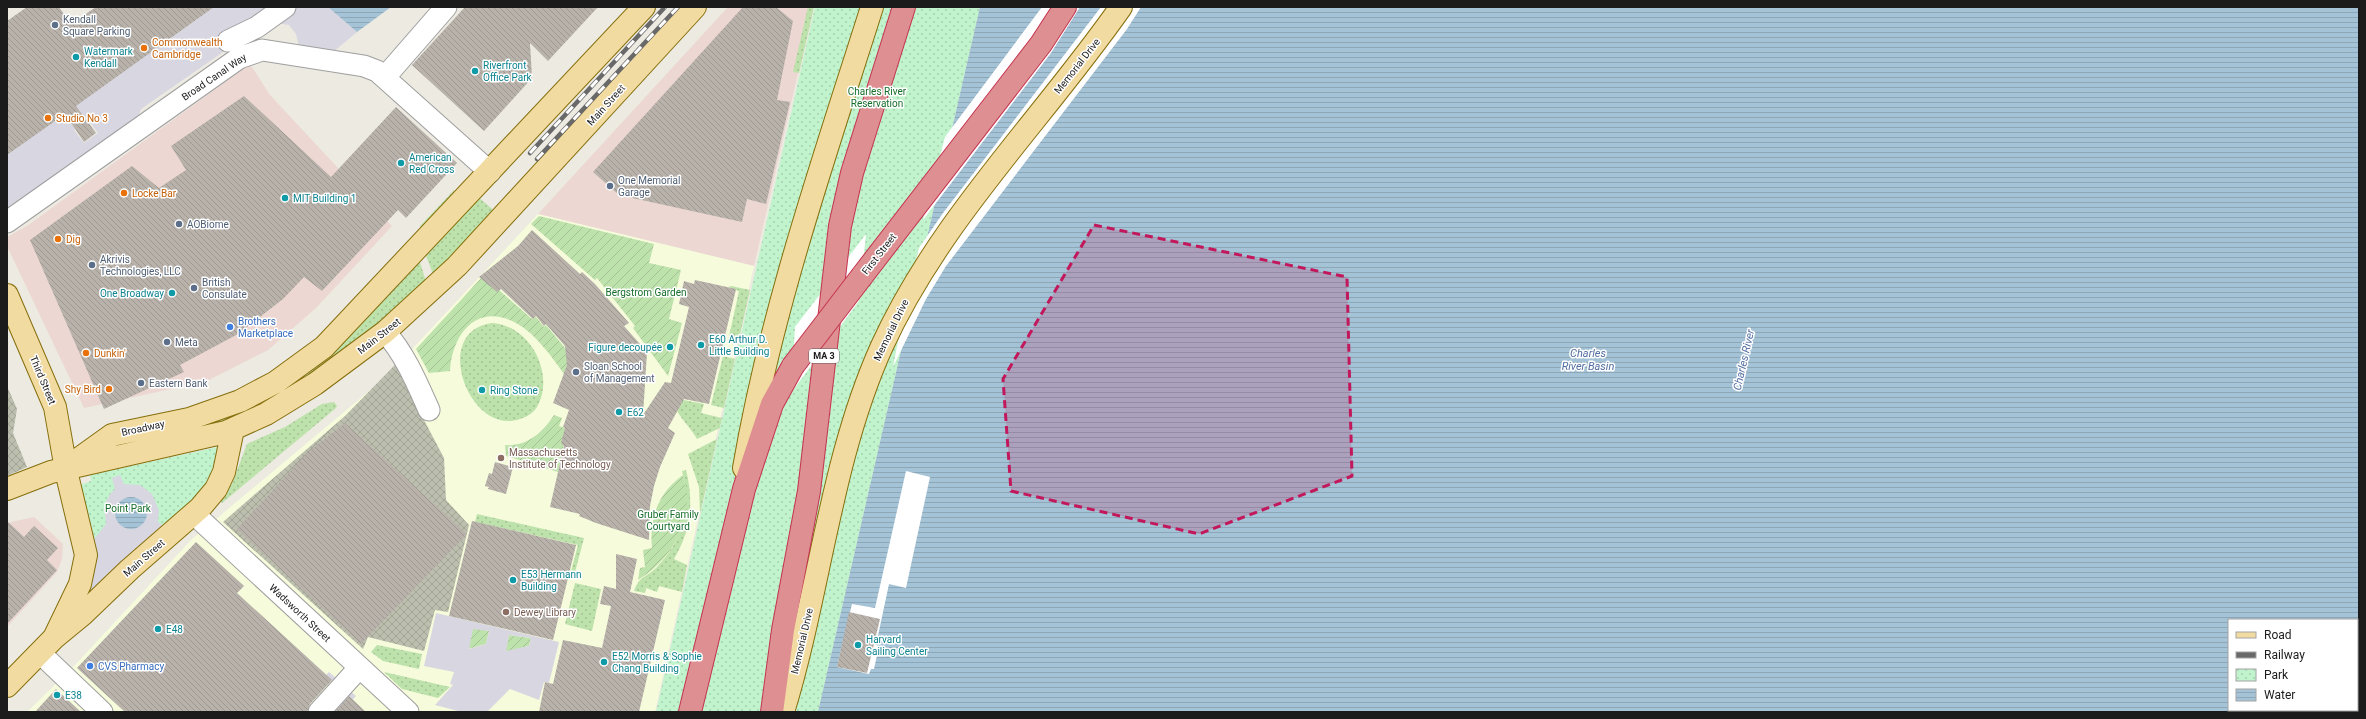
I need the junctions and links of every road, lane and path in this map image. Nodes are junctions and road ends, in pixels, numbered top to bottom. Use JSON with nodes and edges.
{"nodes":[{"id":1,"x":285,"y":7,"type":"edge"},
{"id":2,"x":446,"y":7,"type":"edge"},
{"id":3,"x":644,"y":7,"type":"edge"},
{"id":4,"x":695,"y":7,"type":"edge"},
{"id":5,"x":872,"y":7,"type":"edge"},
{"id":6,"x":904,"y":7,"type":"edge"},
{"id":7,"x":1065,"y":7,"type":"edge"},
{"id":8,"x":1121,"y":7,"type":"edge"},
{"id":9,"x":228,"y":41,"type":"dead end"},
{"id":10,"x":385,"y":77,"type":"junction"},
{"id":11,"x":490,"y":172,"type":"junction"},
{"id":12,"x":7,"y":222,"type":"edge"},
{"id":13,"x":7,"y":295,"type":"edge"},
{"id":14,"x":385,"y":332,"type":"junction"},
{"id":15,"x":428,"y":410,"type":"dead end"},
{"id":16,"x":233,"y":429,"type":"junction"},
{"id":17,"x":65,"y":468,"type":"junction"},
{"id":18,"x":7,"y":489,"type":"edge"},
{"id":19,"x":194,"y":514,"type":"junction"},
{"id":20,"x":734,"y":524,"type":"junction"},
{"id":21,"x":47,"y":645,"type":"junction"},
{"id":22,"x":359,"y":668,"type":"junction"},
{"id":23,"x":7,"y":686,"type":"edge"},
{"id":24,"x":102,"y":712,"type":"edge"},
{"id":25,"x":319,"y":712,"type":"edge"},
{"id":26,"x":408,"y":712,"type":"edge"},
{"id":27,"x":690,"y":712,"type":"edge"},
{"id":28,"x":772,"y":712,"type":"edge"},
{"id":29,"x":783,"y":712,"type":"edge"}],
"edges":[{"from":1,"to":9,"type":"street"},
{"from":2,"to":10,"type":"street"},
{"from":3,"to":11,"type":"main road"},
{"from":4,"to":14,"type":"main road","name":"Main Street"},
{"from":5,"to":20,"type":"main road"},
{"from":6,"to":28,"type":"highway","name":"Memorial Drive","number":"MA 3"},
{"from":7,"to":20,"type":"highway","name":"First Street","number":"MA 3","bridge":true},
{"from":8,"to":29,"type":"main road","name":"Memorial Drive"},
{"from":10,"to":11,"type":"street","name":"Broad Canal Way"},
{"from":10,"to":12,"type":"street","name":"Broad Canal Way"},
{"from":11,"to":17,"type":"main road","name":"Broadway"},
{"from":13,"to":17,"type":"main road","name":"Third Street"},
{"from":14,"to":15,"type":"street"},
{"from":14,"to":16,"type":"main road","name":"Main Street"},
{"from":16,"to":17,"type":"main road","name":"Broadway"},
{"from":16,"to":19,"type":"main road","name":"Main Street"},
{"from":17,"to":18,"type":"main road","name":"Broadway"},
{"from":17,"to":21,"type":"main road","name":"Main Street"},
{"from":19,"to":21,"type":"main road","name":"Main Street"},
{"from":19,"to":22,"type":"street","name":"Wadsworth Street"},
{"from":20,"to":27,"type":"highway","number":"MA 3"},
{"from":21,"to":23,"type":"main road","name":"Main Street"},
{"from":21,"to":24,"type":"street"},
{"from":22,"to":25,"type":"street"},
{"from":22,"to":26,"type":"street","name":"Wadsworth Street"}]}
